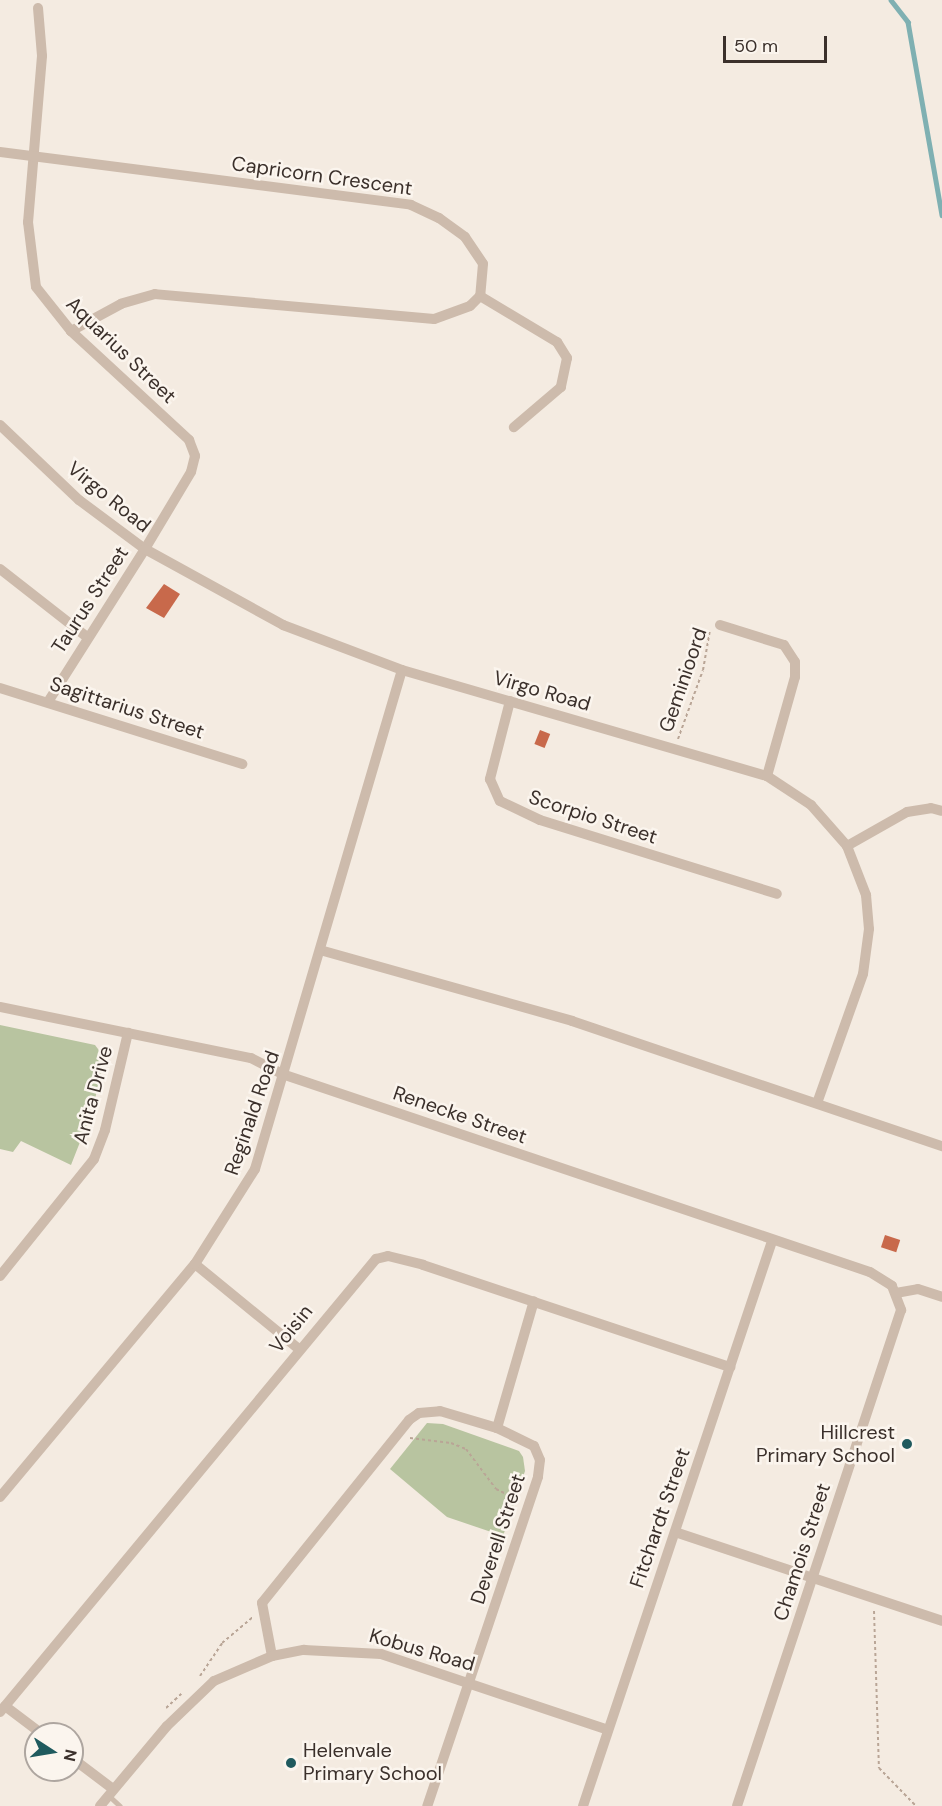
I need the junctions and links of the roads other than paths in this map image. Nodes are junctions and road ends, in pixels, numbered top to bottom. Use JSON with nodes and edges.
{"nodes":[{"id":1,"x":38,"y":8,"type":"dead end"},
{"id":2,"x":0,"y":152,"type":"edge"},
{"id":3,"x":30,"y":156,"type":"junction"},
{"id":4,"x":480,"y":296,"type":"junction"},
{"id":5,"x":70,"y":331,"type":"junction"},
{"id":6,"x":0,"y":425,"type":"edge"},
{"id":7,"x":514,"y":427,"type":"dead end"},
{"id":8,"x":145,"y":549,"type":"junction"},
{"id":9,"x":0,"y":569,"type":"edge"},
{"id":10,"x":720,"y":625,"type":"road end"},
{"id":11,"x":87,"y":637,"type":"junction"},
{"id":12,"x":402,"y":670,"type":"junction"},
{"id":13,"x":0,"y":688,"type":"edge"},
{"id":14,"x":510,"y":701,"type":"junction"},
{"id":15,"x":48,"y":702,"type":"junction"},
{"id":16,"x":242,"y":764,"type":"dead end"},
{"id":17,"x":767,"y":776,"type":"junction"},
{"id":18,"x":942,"y":812,"type":"edge"},
{"id":19,"x":847,"y":846,"type":"junction"},
{"id":20,"x":777,"y":894,"type":"dead end"},
{"id":21,"x":320,"y":950,"type":"junction"},
{"id":22,"x":0,"y":1007,"type":"edge"},
{"id":23,"x":128,"y":1033,"type":"junction"},
{"id":24,"x":285,"y":1075,"type":"junction"},
{"id":25,"x":817,"y":1103,"type":"junction"},
{"id":26,"x":942,"y":1146,"type":"edge"},
{"id":27,"x":772,"y":1241,"type":"junction"},
{"id":28,"x":195,"y":1264,"type":"junction"},
{"id":29,"x":0,"y":1276,"type":"edge"},
{"id":30,"x":896,"y":1293,"type":"junction"},
{"id":31,"x":942,"y":1297,"type":"edge"},
{"id":32,"x":534,"y":1301,"type":"junction"},
{"id":33,"x":299,"y":1349,"type":"junction"},
{"id":34,"x":730,"y":1367,"type":"junction"},
{"id":35,"x":496,"y":1428,"type":"junction"},
{"id":36,"x":0,"y":1497,"type":"edge"},
{"id":37,"x":675,"y":1532,"type":"junction"},
{"id":38,"x":813,"y":1578,"type":"junction"},
{"id":39,"x":942,"y":1621,"type":"edge"},
{"id":40,"x":272,"y":1656,"type":"junction"},
{"id":41,"x":469,"y":1682,"type":"junction"},
{"id":42,"x":3,"y":1709,"type":"edge"},
{"id":43,"x":24,"y":1722,"type":"edge"},
{"id":44,"x":608,"y":1730,"type":"junction"},
{"id":45,"x":84,"y":1768,"type":"edge"},
{"id":46,"x":111,"y":1792,"type":"junction"},
{"id":47,"x":100,"y":1806,"type":"edge"},
{"id":48,"x":120,"y":1806,"type":"edge"},
{"id":49,"x":428,"y":1806,"type":"edge"},
{"id":50,"x":583,"y":1806,"type":"edge"},
{"id":51,"x":737,"y":1806,"type":"edge"}],
"edges":[{"from":1,"to":3,"type":"street","name":"Aquarius Street"},
{"from":2,"to":3,"type":"street","name":"Capricorn Crescent"},
{"from":3,"to":4,"type":"street","name":"Capricorn Crescent"},
{"from":3,"to":5,"type":"street","name":"Aquarius Street"},
{"from":4,"to":5,"type":"street"},
{"from":4,"to":7,"type":"street"},
{"from":5,"to":8,"type":"street","name":"Aquarius Street"},
{"from":6,"to":8,"type":"street","name":"Virgo Road"},
{"from":8,"to":11,"type":"street","name":"Taurus Street"},
{"from":8,"to":12,"type":"street","name":"Virgo Road"},
{"from":9,"to":11,"type":"street"},
{"from":10,"to":17,"type":"street"},
{"from":11,"to":15,"type":"street","name":"Taurus Street"},
{"from":12,"to":14,"type":"street","name":"Virgo Road"},
{"from":12,"to":21,"type":"street","name":"Reginald Road"},
{"from":13,"to":15,"type":"street","name":"Sagittarius Street"},
{"from":14,"to":17,"type":"street","name":"Virgo Road"},
{"from":14,"to":20,"type":"street","name":"Scorpio Street"},
{"from":15,"to":16,"type":"street","name":"Sagittarius Street"},
{"from":17,"to":19,"type":"street","name":"Virgo Road"},
{"from":18,"to":19,"type":"street"},
{"from":19,"to":25,"type":"street","name":"Virgo Road"},
{"from":21,"to":24,"type":"street","name":"Reginald Road"},
{"from":21,"to":25,"type":"street"},
{"from":22,"to":23,"type":"street","name":"Renecke Street"},
{"from":23,"to":24,"type":"street","name":"Renecke Street"},
{"from":23,"to":29,"type":"street","name":"Anita Drive"},
{"from":24,"to":27,"type":"street","name":"Renecke Street"},
{"from":24,"to":28,"type":"street","name":"Reginald Road"},
{"from":25,"to":26,"type":"street"},
{"from":27,"to":30,"type":"street","name":"Renecke Street"},
{"from":27,"to":34,"type":"street","name":"Fitchardt Street"},
{"from":28,"to":33,"type":"street"},
{"from":28,"to":36,"type":"street","name":"Reginald Road"},
{"from":30,"to":31,"type":"street"},
{"from":30,"to":38,"type":"street","name":"Chamois Street"},
{"from":32,"to":33,"type":"street","name":"Voisin"},
{"from":32,"to":34,"type":"street","name":"Voisin"},
{"from":32,"to":35,"type":"street"},
{"from":33,"to":42,"type":"street","name":"Voisin"},
{"from":34,"to":37,"type":"street","name":"Fitchardt Street"},
{"from":35,"to":40,"type":"street","name":"Deverell Street"},
{"from":35,"to":41,"type":"street","name":"Deverell Street"},
{"from":37,"to":38,"type":"street"},
{"from":37,"to":44,"type":"street","name":"Fitchardt Street"},
{"from":38,"to":39,"type":"street"},
{"from":38,"to":51,"type":"street","name":"Chamois Street"},
{"from":40,"to":41,"type":"street","name":"Kobus Road"},
{"from":40,"to":46,"type":"street","name":"Kobus Road"},
{"from":41,"to":44,"type":"street","name":"Kobus Road"},
{"from":41,"to":49,"type":"street","name":"Deverell Street"},
{"from":42,"to":43,"type":"street"},
{"from":44,"to":50,"type":"street","name":"Fitchardt Street"},
{"from":45,"to":46,"type":"street"},
{"from":46,"to":47,"type":"street","name":"Kobus Road"},
{"from":46,"to":48,"type":"lane"}]}
